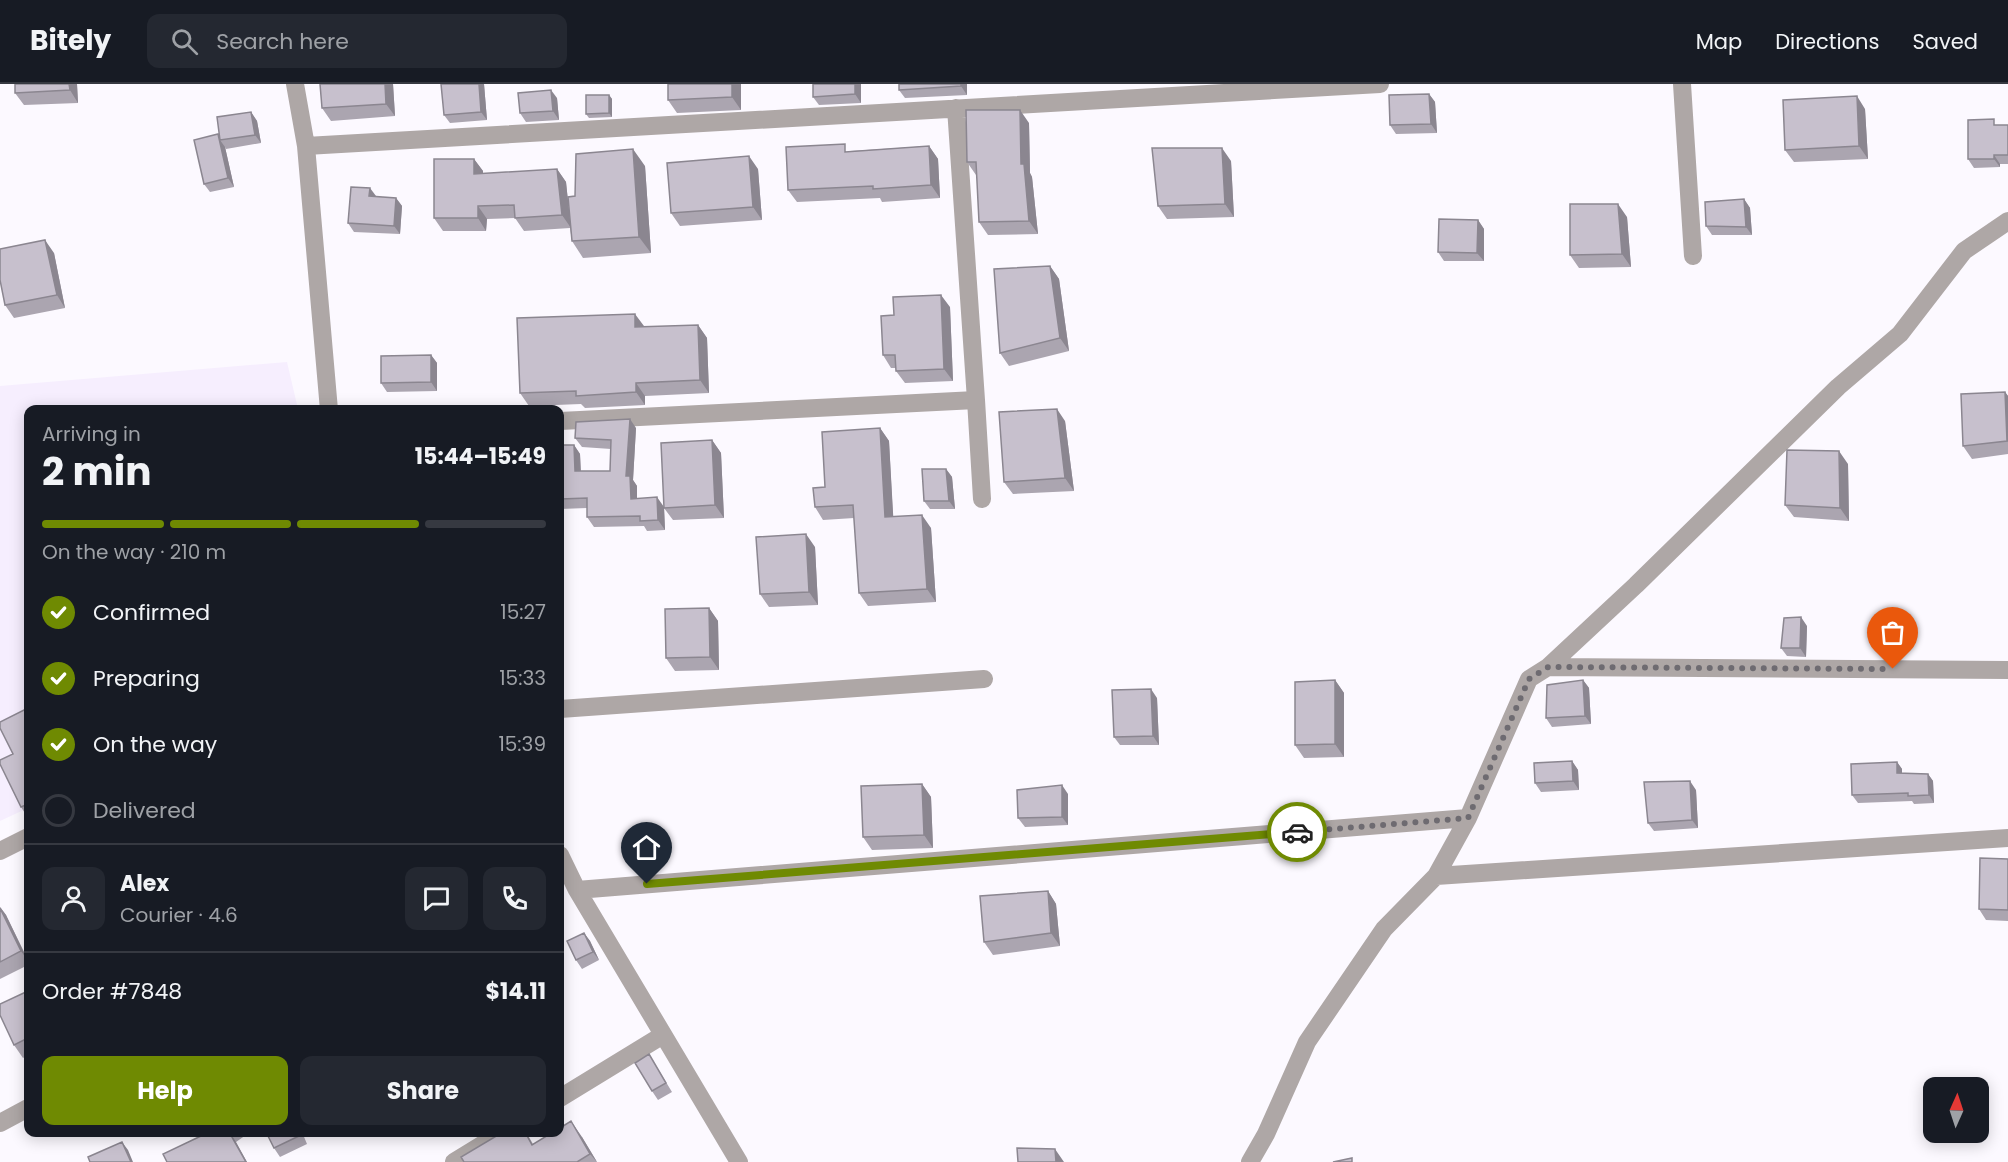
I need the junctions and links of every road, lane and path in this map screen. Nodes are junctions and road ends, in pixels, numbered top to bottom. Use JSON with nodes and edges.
{"nodes":[{"id":1,"x":295,"y":84,"type":"edge"},
{"id":2,"x":1368,"y":84,"type":"edge"},
{"id":3,"x":1682,"y":84,"type":"edge"},
{"id":4,"x":1049,"y":93,"type":"edge"},
{"id":5,"x":956,"y":108,"type":"junction"},
{"id":6,"x":306,"y":146,"type":"junction"},
{"id":7,"x":2008,"y":221,"type":"edge"},
{"id":8,"x":1693,"y":256,"type":"dead end"},
{"id":9,"x":976,"y":400,"type":"junction"},
{"id":10,"x":329,"y":405,"type":"edge"},
{"id":11,"x":564,"y":421,"type":"edge"},
{"id":12,"x":982,"y":499,"type":"dead end"},
{"id":13,"x":1548,"y":667,"type":"junction"},
{"id":14,"x":2008,"y":670,"type":"edge"},
{"id":15,"x":984,"y":679,"type":"dead end"},
{"id":16,"x":564,"y":709,"type":"edge"},
{"id":17,"x":1468,"y":818,"type":"junction"},
{"id":18,"x":2008,"y":838,"type":"edge"},
{"id":19,"x":24,"y":839,"type":"edge"},
{"id":20,"x":0,"y":851,"type":"edge"},
{"id":21,"x":564,"y":863,"type":"edge"},
{"id":22,"x":1436,"y":876,"type":"junction"},
{"id":23,"x":577,"y":890,"type":"junction"},
{"id":24,"x":663,"y":1035,"type":"junction"},
{"id":25,"x":564,"y":1096,"type":"edge"},
{"id":26,"x":24,"y":1110,"type":"edge"},
{"id":27,"x":0,"y":1123,"type":"edge"},
{"id":28,"x":495,"y":1137,"type":"edge"},
{"id":29,"x":454,"y":1162,"type":"edge"},
{"id":30,"x":739,"y":1162,"type":"edge"},
{"id":31,"x":1250,"y":1162,"type":"edge"}],
"edges":[{"from":1,"to":6,"type":"street"},
{"from":2,"to":4,"type":"street"},
{"from":3,"to":8,"type":"street"},
{"from":4,"to":5,"type":"street"},
{"from":5,"to":6,"type":"street"},
{"from":5,"to":9,"type":"street"},
{"from":6,"to":10,"type":"street"},
{"from":7,"to":13,"type":"street"},
{"from":9,"to":11,"type":"street"},
{"from":9,"to":12,"type":"street"},
{"from":13,"to":14,"type":"street"},
{"from":13,"to":17,"type":"street"},
{"from":15,"to":16,"type":"street"},
{"from":17,"to":22,"type":"street"},
{"from":17,"to":23,"type":"street"},
{"from":18,"to":22,"type":"street"},
{"from":19,"to":20,"type":"street"},
{"from":21,"to":23,"type":"street"},
{"from":22,"to":31,"type":"street"},
{"from":23,"to":24,"type":"street"},
{"from":24,"to":25,"type":"street"},
{"from":24,"to":30,"type":"street"},
{"from":26,"to":27,"type":"street"},
{"from":28,"to":29,"type":"street"}]}
